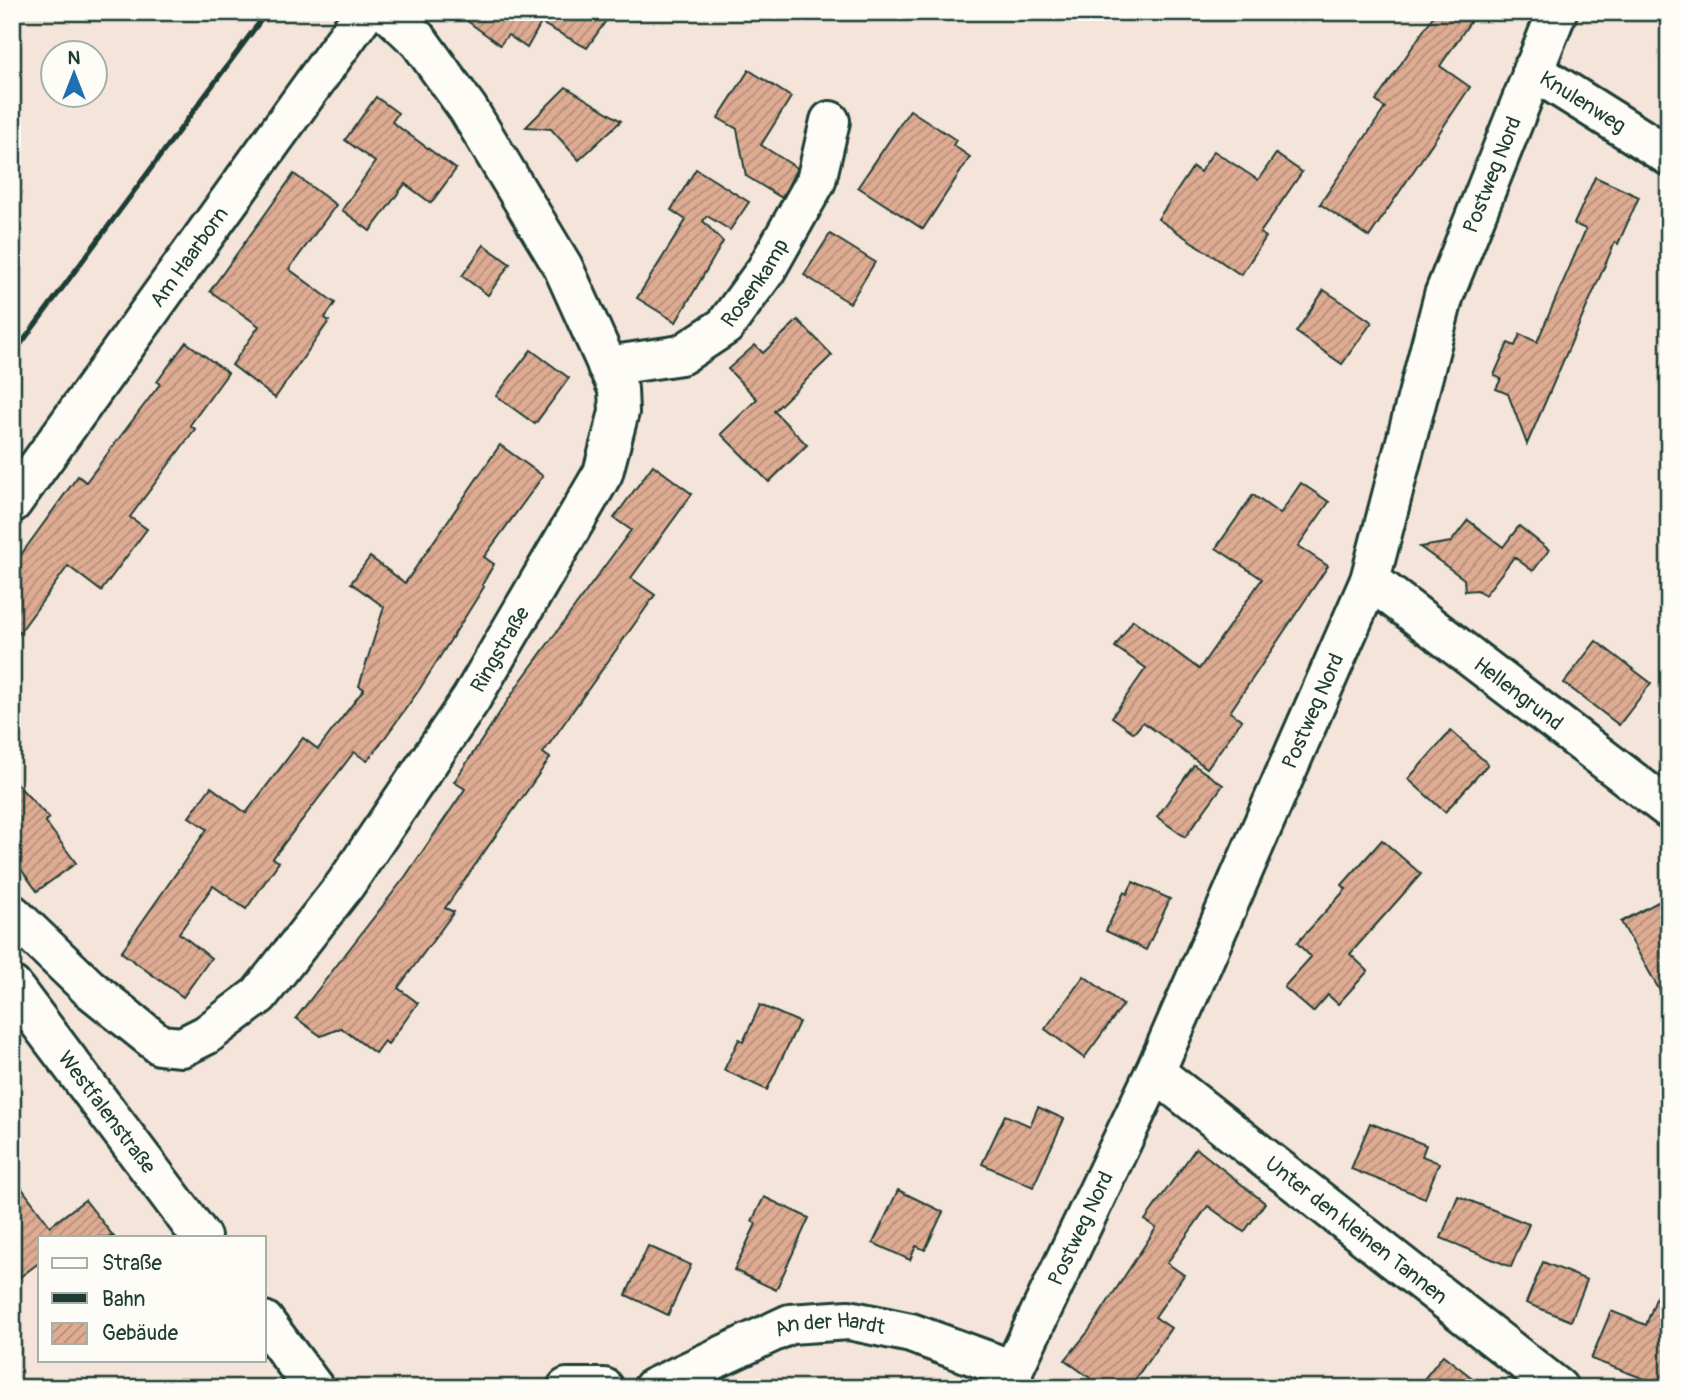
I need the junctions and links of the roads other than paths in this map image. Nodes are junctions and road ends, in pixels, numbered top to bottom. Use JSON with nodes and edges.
{"nodes":[{"id":1,"x":365,"y":12,"type":"edge"},
{"id":2,"x":388,"y":12,"type":"edge"},
{"id":3,"x":1557,"y":12,"type":"edge"},
{"id":4,"x":1532,"y":71,"type":"junction"},
{"id":5,"x":830,"y":121,"type":"dead end"},
{"id":6,"x":1669,"y":156,"type":"edge"},
{"id":7,"x":607,"y":366,"type":"junction"},
{"id":8,"x":12,"y":503,"type":"edge"},
{"id":9,"x":1370,"y":580,"type":"junction"},
{"id":10,"x":1669,"y":808,"type":"edge"},
{"id":11,"x":12,"y":914,"type":"edge"},
{"id":12,"x":12,"y":986,"type":"edge"},
{"id":13,"x":1155,"y":1072,"type":"junction"},
{"id":14,"x":200,"y":1236,"type":"edge"},
{"id":15,"x":266,"y":1324,"type":"edge"},
{"id":16,"x":1013,"y":1379,"type":"edge"},
{"id":17,"x":314,"y":1388,"type":"edge"},
{"id":18,"x":567,"y":1388,"type":"edge"},
{"id":19,"x":604,"y":1388,"type":"edge"},
{"id":20,"x":653,"y":1388,"type":"edge"},
{"id":21,"x":1558,"y":1388,"type":"edge"}],
"edges":[{"from":1,"to":8,"type":"street","name":"Am Haarborn"},
{"from":2,"to":7,"type":"street","name":"Ringstraße"},
{"from":3,"to":4,"type":"street","name":"Postweg Nord"},
{"from":4,"to":6,"type":"street","name":"Knulenweg"},
{"from":4,"to":9,"type":"street","name":"Postweg Nord"},
{"from":5,"to":7,"type":"street","name":"Rosenkamp"},
{"from":7,"to":11,"type":"street","name":"Ringstraße"},
{"from":9,"to":10,"type":"street","name":"Hellengrund"},
{"from":9,"to":13,"type":"street","name":"Postweg Nord"},
{"from":12,"to":14,"type":"street","name":"Westfalenstraße"},
{"from":13,"to":16,"type":"street","name":"Postweg Nord"},
{"from":13,"to":21,"type":"street","name":"Unter den kleinen Tannen"},
{"from":15,"to":17,"type":"street"},
{"from":16,"to":20,"type":"street","name":"An der Hardt"},
{"from":18,"to":19,"type":"street"}]}
